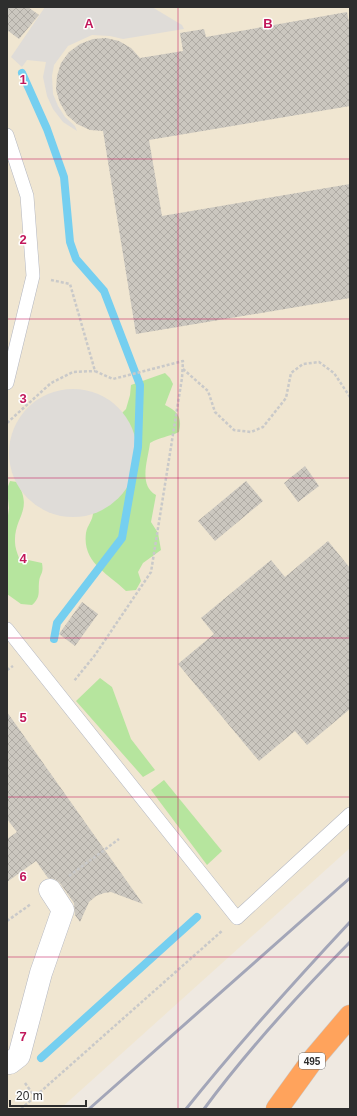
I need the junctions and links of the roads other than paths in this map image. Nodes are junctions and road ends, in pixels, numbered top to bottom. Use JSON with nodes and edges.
{"nodes":[{"id":1,"x":7,"y":135,"type":"edge"},
{"id":2,"x":7,"y":383,"type":"edge"},
{"id":3,"x":7,"y":629,"type":"edge"},
{"id":4,"x":350,"y":814,"type":"edge"},
{"id":5,"x":50,"y":890,"type":"dead end"},
{"id":6,"x":350,"y":1016,"type":"edge"},
{"id":7,"x":10,"y":1063,"type":"dead end"},
{"id":8,"x":277,"y":1109,"type":"edge"}],
"edges":[{"from":1,"to":2,"type":"lane"},
{"from":3,"to":4,"type":"lane"},
{"from":5,"to":7,"type":"street"},
{"from":6,"to":8,"type":"highway","number":"495"}]}
